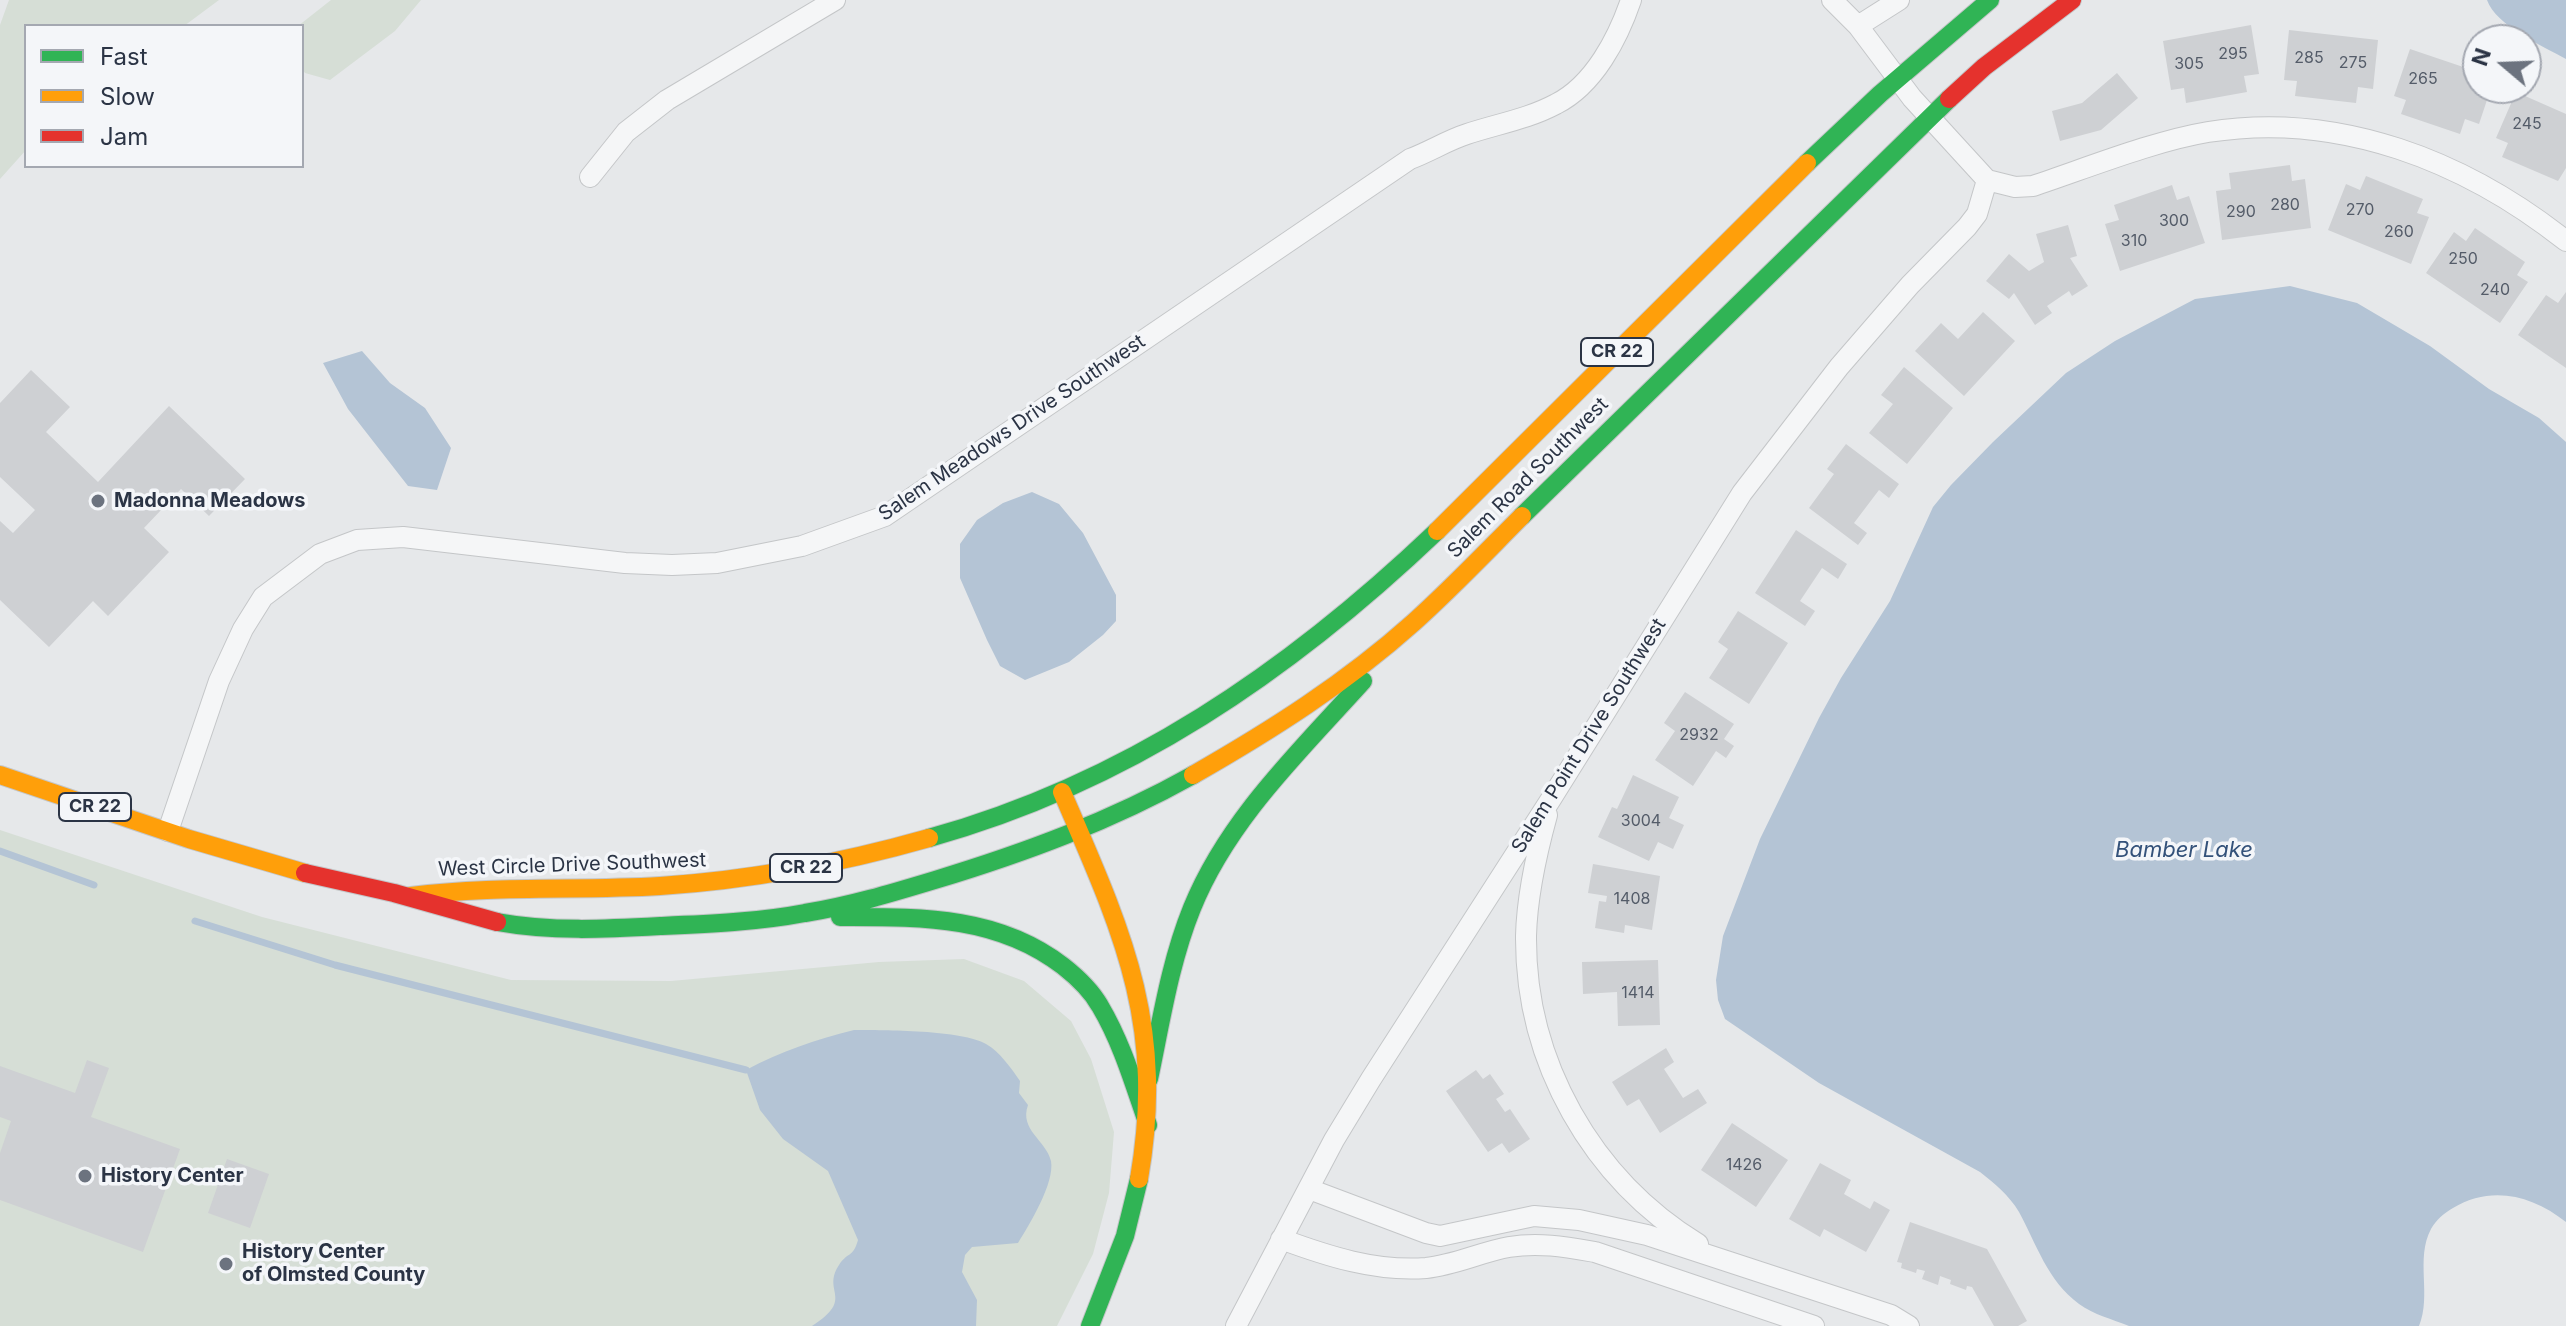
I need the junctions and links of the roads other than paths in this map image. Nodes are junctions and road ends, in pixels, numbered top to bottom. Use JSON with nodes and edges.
{"nodes":[{"id":1,"x":835,"y":0,"type":"edge"},
{"id":2,"x":1631,"y":0,"type":"edge"},
{"id":3,"x":1832,"y":0,"type":"edge"},
{"id":4,"x":1899,"y":0,"type":"edge"},
{"id":5,"x":1990,"y":0,"type":"edge"},
{"id":6,"x":2072,"y":0,"type":"edge"},
{"id":7,"x":1858,"y":26,"type":"junction"},
{"id":8,"x":1896,"y":79,"type":"junction"},
{"id":9,"x":1929,"y":117,"type":"junction"},
{"id":10,"x":590,"y":177,"type":"dead end"},
{"id":11,"x":1987,"y":180,"type":"junction"},
{"id":12,"x":2532,"y":214,"type":"junction"},
{"id":13,"x":2566,"y":225,"type":"edge"},
{"id":14,"x":2566,"y":241,"type":"edge"},
{"id":15,"x":1413,"y":623,"type":"junction"},
{"id":16,"x":0,"y":775,"type":"edge"},
{"id":17,"x":1062,"y":792,"type":"junction"},
{"id":18,"x":1551,"y":799,"type":"junction"},
{"id":19,"x":168,"y":831,"type":"junction"},
{"id":20,"x":1079,"y":832,"type":"junction"},
{"id":21,"x":408,"y":896,"type":"junction"},
{"id":22,"x":790,"y":916,"type":"junction"},
{"id":23,"x":1149,"y":1079,"type":"junction"},
{"id":24,"x":1148,"y":1125,"type":"junction"},
{"id":25,"x":1309,"y":1189,"type":"junction"},
{"id":26,"x":1281,"y":1239,"type":"junction"},
{"id":27,"x":1729,"y":1262,"type":"junction"},
{"id":28,"x":1090,"y":1326,"type":"edge"},
{"id":29,"x":1236,"y":1326,"type":"edge"},
{"id":30,"x":1814,"y":1326,"type":"edge"},
{"id":31,"x":1909,"y":1326,"type":"edge"}],
"edges":[{"from":1,"to":10,"type":"street"},
{"from":2,"to":19,"type":"street","name":"Salem Meadows Drive Southwest"},
{"from":3,"to":7,"type":"street"},
{"from":4,"to":7,"type":"street"},
{"from":5,"to":8,"type":"main road","name":"Salem Road Southwest","number":"CR 22"},
{"from":6,"to":9,"type":"main road","name":"Salem Road Southwest","number":"CR 22"},
{"from":7,"to":8,"type":"street"},
{"from":8,"to":9,"type":"street"},
{"from":8,"to":17,"type":"main road","name":"Salem Road Southwest","number":"CR 22"},
{"from":9,"to":11,"type":"street"},
{"from":9,"to":15,"type":"main road","name":"Salem Road Southwest","number":"CR 22"},
{"from":11,"to":12,"type":"street"},
{"from":11,"to":18,"type":"street","name":"Salem Point Drive Southwest"},
{"from":12,"to":13,"type":"street"},
{"from":12,"to":14,"type":"street"},
{"from":15,"to":20,"type":"main road","name":"Salem Road Southwest","number":"CR 22"},
{"from":15,"to":23,"type":"main road"},
{"from":16,"to":19,"type":"main road","name":"West Circle Drive Southwest","number":"CR 22"},
{"from":17,"to":20,"type":"main road"},
{"from":17,"to":21,"type":"main road","name":"West Circle Drive Southwest","number":"CR 22"},
{"from":18,"to":25,"type":"street","name":"Salem Point Drive Southwest"},
{"from":18,"to":27,"type":"street"},
{"from":19,"to":21,"type":"main road","name":"West Circle Drive Southwest","number":"CR 22"},
{"from":20,"to":22,"type":"main road","name":"West Circle Drive Southwest","number":"CR 22"},
{"from":20,"to":23,"type":"main road"},
{"from":21,"to":22,"type":"main road","name":"West Circle Drive Southwest","number":"CR 22"},
{"from":22,"to":24,"type":"main road"},
{"from":23,"to":24,"type":"main road"},
{"from":24,"to":28,"type":"main road"},
{"from":25,"to":26,"type":"street","name":"Salem Point Drive Southwest"},
{"from":25,"to":27,"type":"street"},
{"from":26,"to":29,"type":"street","name":"Salem Point Drive Southwest"},
{"from":26,"to":30,"type":"street"},
{"from":27,"to":31,"type":"street"}]}
